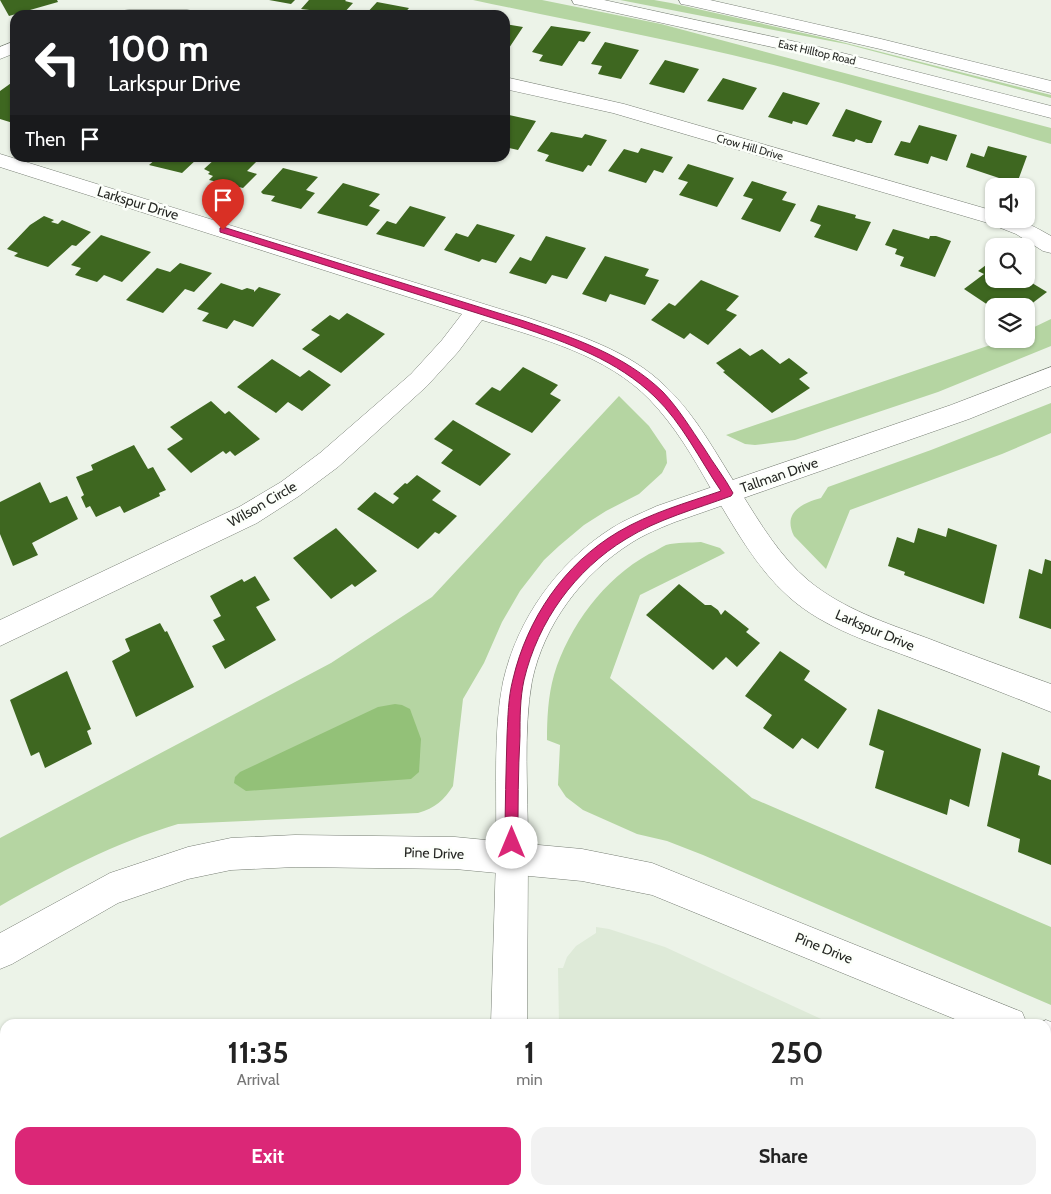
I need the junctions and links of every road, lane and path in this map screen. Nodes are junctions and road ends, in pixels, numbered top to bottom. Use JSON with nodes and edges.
{"nodes":[{"id":1,"x":580,"y":0,"type":"edge"},
{"id":2,"x":687,"y":0,"type":"edge"},
{"id":3,"x":510,"y":84,"type":"edge"},
{"id":4,"x":1051,"y":87,"type":"edge"},
{"id":5,"x":1051,"y":112,"type":"edge"},
{"id":6,"x":0,"y":160,"type":"edge"},
{"id":7,"x":985,"y":215,"type":"edge"},
{"id":8,"x":1018,"y":228,"type":"edge"},
{"id":9,"x":1051,"y":246,"type":"edge"},
{"id":10,"x":477,"y":310,"type":"junction"},
{"id":11,"x":1051,"y":376,"type":"edge"},
{"id":12,"x":728,"y":493,"type":"junction"},
{"id":13,"x":0,"y":634,"type":"edge"},
{"id":14,"x":1051,"y":698,"type":"edge"},
{"id":15,"x":512,"y":858,"type":"junction"},
{"id":16,"x":0,"y":952,"type":"edge"},
{"id":17,"x":509,"y":1019,"type":"edge"},
{"id":18,"x":998,"y":1019,"type":"edge"}],
"edges":[{"from":1,"to":5,"type":"street","name":"East Hilltop Road"},
{"from":2,"to":4,"type":"street","name":"East Hilltop Road"},
{"from":3,"to":7,"type":"street","name":"Crow Hill Drive"},
{"from":6,"to":10,"type":"street","name":"Larkspur Drive"},
{"from":8,"to":9,"type":"street","name":"Crow Hill Drive"},
{"from":10,"to":12,"type":"street","name":"Larkspur Drive"},
{"from":10,"to":13,"type":"street","name":"Wilson Circle"},
{"from":11,"to":12,"type":"street","name":"Tallman Drive"},
{"from":12,"to":14,"type":"street","name":"Larkspur Drive"},
{"from":12,"to":15,"type":"street","name":"Tallman Drive"},
{"from":15,"to":16,"type":"street","name":"Pine Drive"},
{"from":15,"to":17,"type":"street","name":"Tallman Drive"},
{"from":15,"to":18,"type":"street","name":"Pine Drive"}]}
